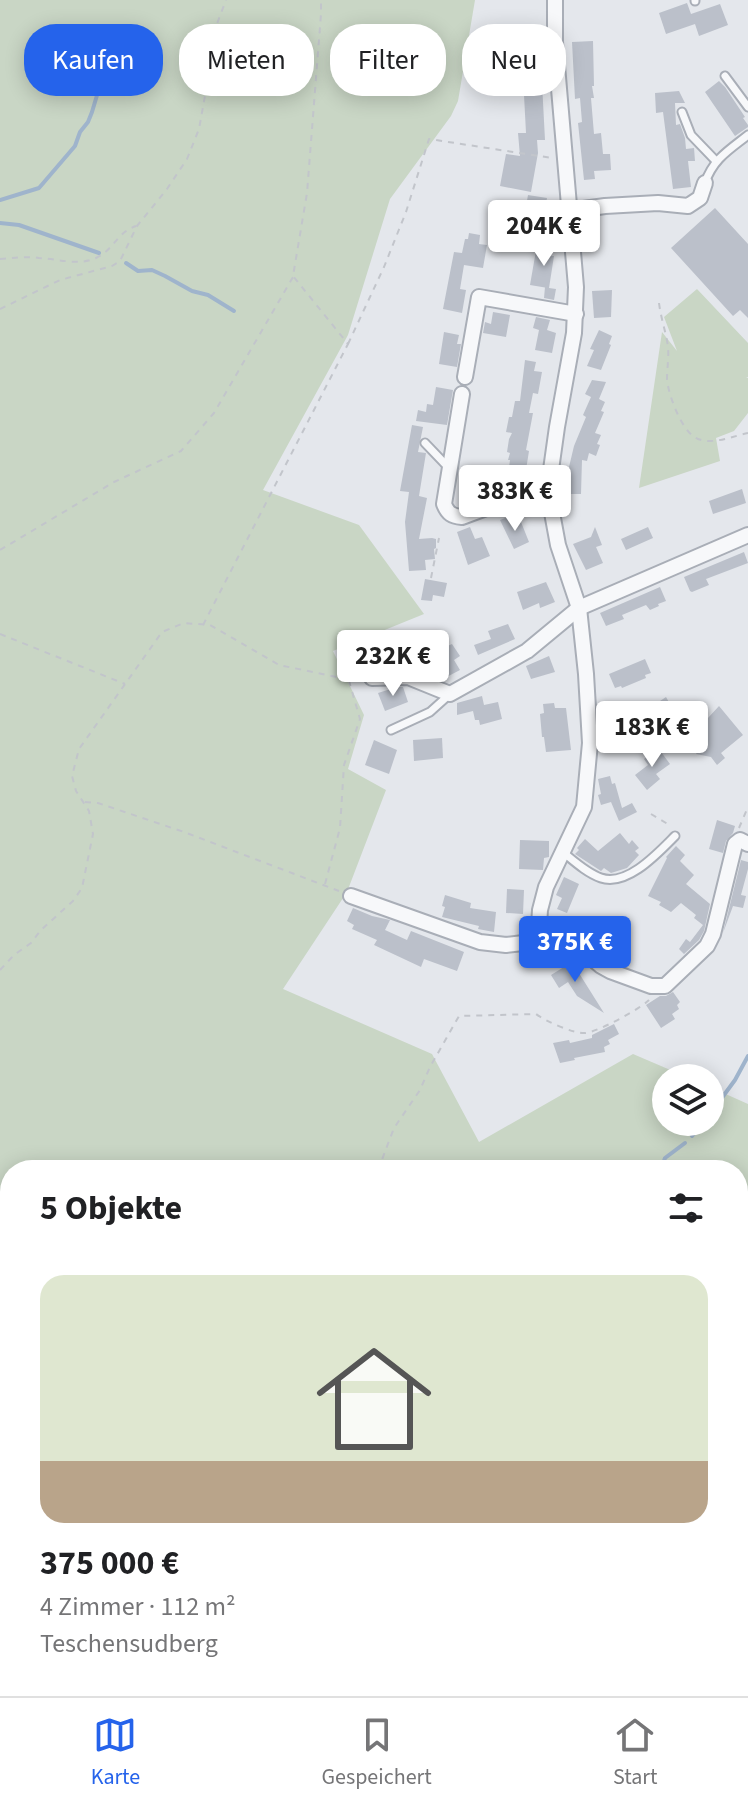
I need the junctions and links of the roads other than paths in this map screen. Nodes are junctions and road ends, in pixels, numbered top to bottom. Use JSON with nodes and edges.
{"nodes":[{"id":1,"x":555,"y":0,"type":"edge"},
{"id":2,"x":725,"y":76,"type":"dead end"},
{"id":3,"x":748,"y":107,"type":"edge"},
{"id":4,"x":682,"y":112,"type":"dead end"},
{"id":5,"x":748,"y":135,"type":"edge"},
{"id":6,"x":716,"y":161,"type":"junction"},
{"id":7,"x":705,"y":183,"type":"joint"},
{"id":8,"x":569,"y":211,"type":"junction"},
{"id":9,"x":576,"y":314,"type":"junction"},
{"id":10,"x":465,"y":377,"type":"dead end"},
{"id":11,"x":462,"y":394,"type":"dead end"},
{"id":12,"x":425,"y":443,"type":"dead end"},
{"id":13,"x":449,"y":469,"type":"junction"},
{"id":14,"x":548,"y":491,"type":"junction"},
{"id":15,"x":748,"y":535,"type":"edge"},
{"id":16,"x":579,"y":608,"type":"junction"},
{"id":17,"x":372,"y":678,"type":"road end"},
{"id":18,"x":450,"y":694,"type":"junction"},
{"id":19,"x":391,"y":730,"type":"dead end"},
{"id":20,"x":675,"y":836,"type":"road end"},
{"id":21,"x":741,"y":844,"type":"edge"},
{"id":22,"x":562,"y":851,"type":"junction"},
{"id":23,"x":351,"y":896,"type":"road end"},
{"id":24,"x":545,"y":933,"type":"junction"}],
"edges":[{"from":1,"to":8,"type":"street"},
{"from":2,"to":3,"type":"lane"},
{"from":4,"to":6,"type":"lane"},
{"from":5,"to":6,"type":"lane"},
{"from":6,"to":7,"type":"lane"},
{"from":7,"to":8,"type":"street"},
{"from":8,"to":9,"type":"street"},
{"from":9,"to":10,"type":"street"},
{"from":9,"to":14,"type":"street"},
{"from":11,"to":13,"type":"street"},
{"from":12,"to":13,"type":"lane"},
{"from":13,"to":14,"type":"street"},
{"from":14,"to":16,"type":"street"},
{"from":15,"to":16,"type":"street"},
{"from":16,"to":18,"type":"street"},
{"from":16,"to":22,"type":"street"},
{"from":17,"to":18,"type":"street"},
{"from":18,"to":19,"type":"lane"},
{"from":20,"to":22,"type":"lane"},
{"from":21,"to":24,"type":"street"},
{"from":22,"to":24,"type":"street"},
{"from":23,"to":24,"type":"street"}]}
